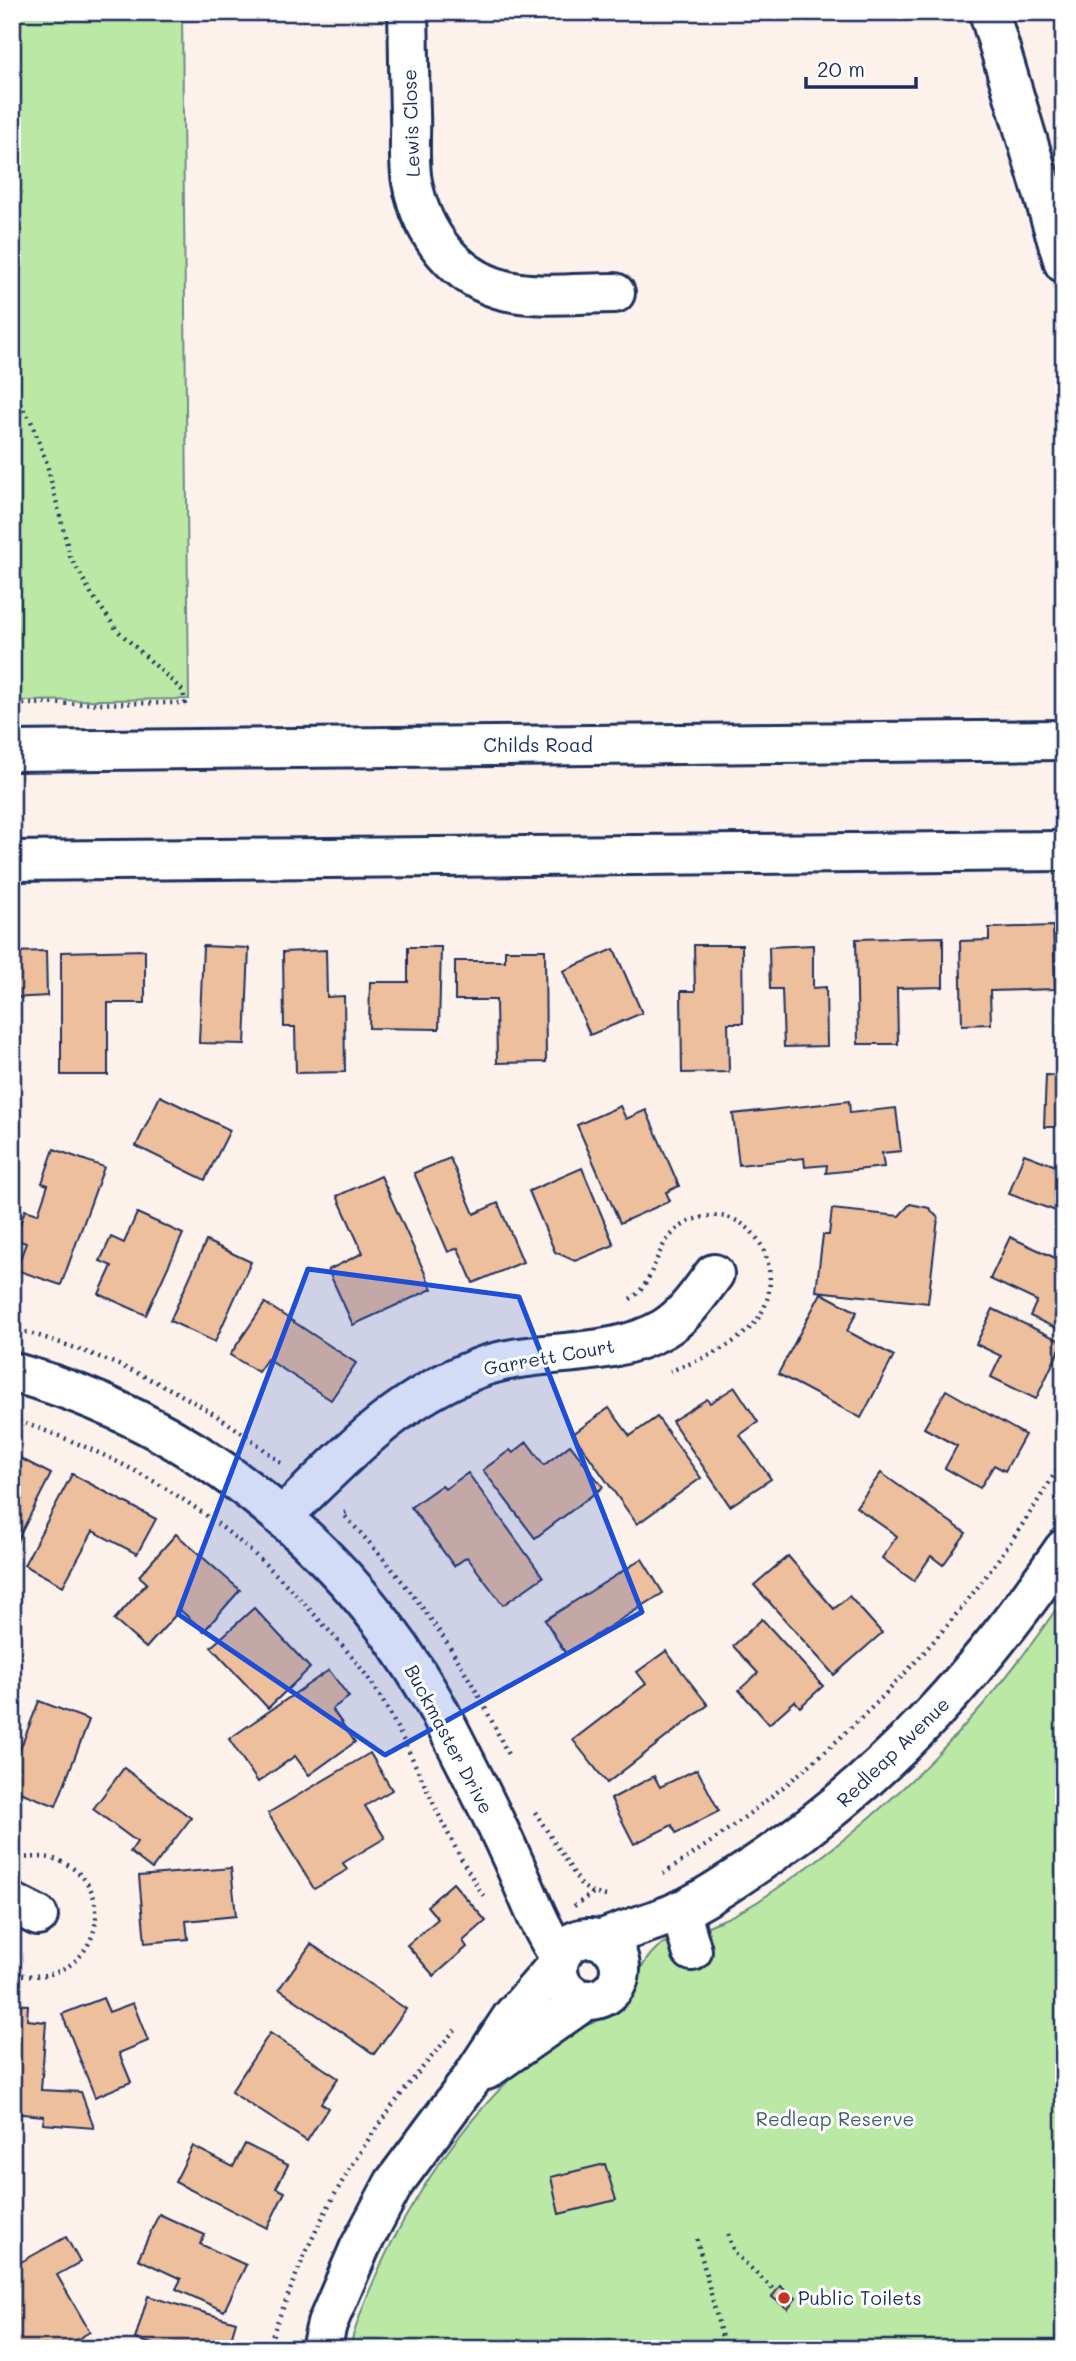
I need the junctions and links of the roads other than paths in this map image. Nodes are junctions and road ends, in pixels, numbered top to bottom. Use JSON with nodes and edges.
{"nodes":[{"id":1,"x":408,"y":12,"type":"edge"},
{"id":2,"x":989,"y":12,"type":"edge"},
{"id":3,"x":1064,"y":263,"type":"edge"},
{"id":4,"x":615,"y":293,"type":"dead end"},
{"id":5,"x":1064,"y":740,"type":"edge"},
{"id":6,"x":12,"y":751,"type":"edge"},
{"id":7,"x":1064,"y":851,"type":"edge"},
{"id":8,"x":12,"y":861,"type":"edge"},
{"id":9,"x":714,"y":1275,"type":"dead end"},
{"id":10,"x":12,"y":1372,"type":"edge"},
{"id":11,"x":282,"y":1516,"type":"junction"},
{"id":12,"x":1064,"y":1549,"type":"edge"},
{"id":13,"x":680,"y":1910,"type":"junction"},
{"id":14,"x":692,"y":1951,"type":"dead end"},
{"id":15,"x":585,"y":1954,"type":"junction"},
{"id":16,"x":586,"y":2000,"type":"joint"},
{"id":17,"x":470,"y":2081,"type":"junction"},
{"id":18,"x":321,"y":2349,"type":"edge"}],
"edges":[{"from":1,"to":4,"type":"street","name":"Lewis Close"},
{"from":2,"to":3,"type":"street"},
{"from":5,"to":6,"type":"street","name":"Childs Road"},
{"from":7,"to":8,"type":"street"},
{"from":9,"to":11,"type":"street","name":"Garrett Court"},
{"from":10,"to":11,"type":"street","name":"Buckmaster Drive"},
{"from":11,"to":15,"type":"street","name":"Buckmaster Drive"},
{"from":12,"to":13,"type":"street","name":"Redleap Avenue"},
{"from":13,"to":14,"type":"street"},
{"from":13,"to":15,"type":"street","name":"Redleap Avenue"},
{"from":15,"to":16,"type":"street","name":"Buckmaster Drive"},
{"from":15,"to":17,"type":"street","name":"Redleap Avenue"},
{"from":16,"to":17,"type":"street","name":"Redleap Avenue"},
{"from":17,"to":18,"type":"street","name":"Redleap Avenue"}]}
